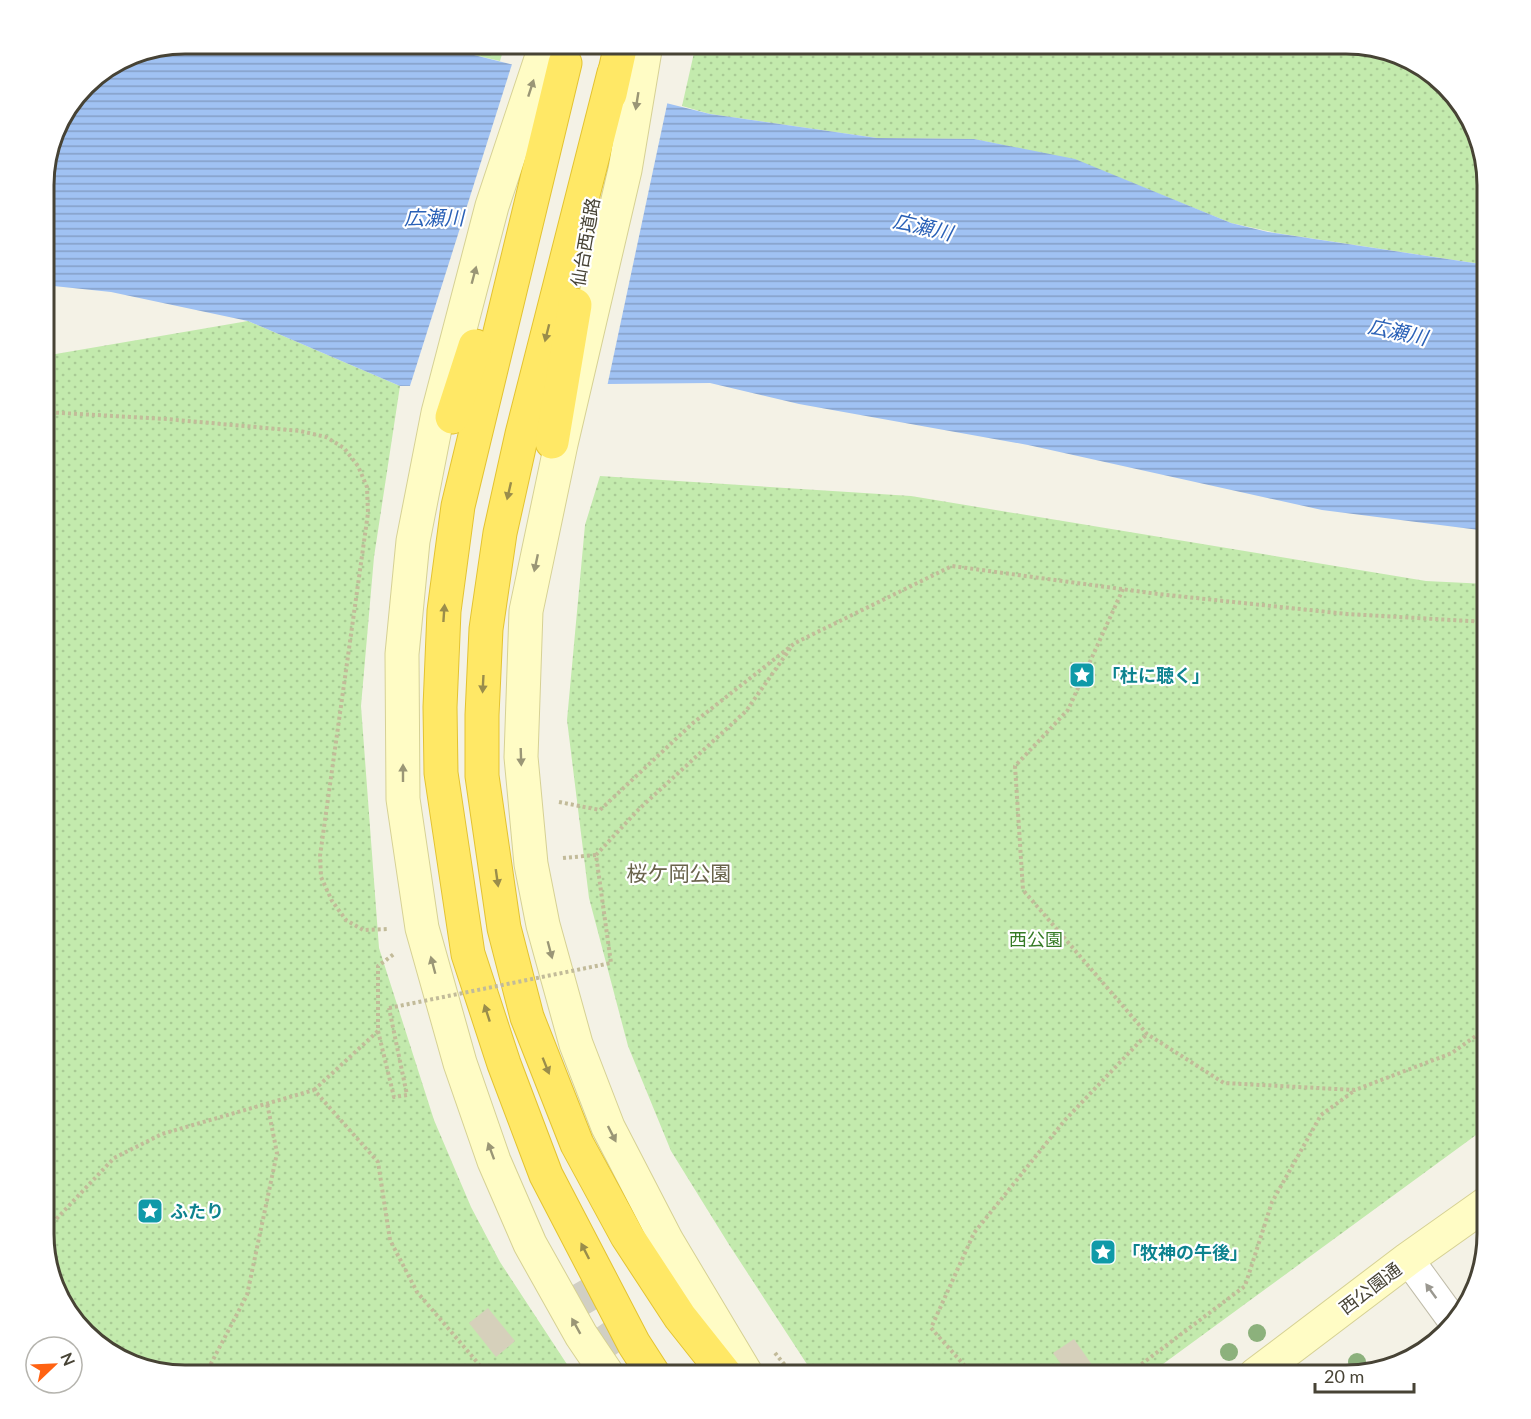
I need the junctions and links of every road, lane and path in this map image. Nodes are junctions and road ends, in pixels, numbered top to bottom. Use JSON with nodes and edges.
{"nodes":[{"id":1,"x":559,"y":54,"type":"edge"},
{"id":2,"x":644,"y":54,"type":"edge"},
{"id":3,"x":617,"y":58,"type":"edge"},
{"id":4,"x":54,"y":413,"type":"edge"},
{"id":5,"x":456,"y":417,"type":"junction"},
{"id":6,"x":545,"y":440,"type":"junction"},
{"id":7,"x":1123,"y":589,"type":"junction"},
{"id":8,"x":1477,"y":621,"type":"edge"},
{"id":9,"x":795,"y":643,"type":"junction"},
{"id":10,"x":557,"y":812,"type":"dead end"},
{"id":11,"x":562,"y":847,"type":"dead end"},
{"id":12,"x":597,"y":855,"type":"junction"},
{"id":13,"x":563,"y":858,"type":"junction"},
{"id":14,"x":564,"y":867,"type":"dead end"},
{"id":15,"x":422,"y":924,"type":"junction"},
{"id":16,"x":394,"y":954,"type":"dead end"},
{"id":17,"x":582,"y":962,"type":"dead end"},
{"id":18,"x":584,"y":973,"type":"dead end"},
{"id":19,"x":378,"y":1031,"type":"junction"},
{"id":20,"x":1147,"y":1034,"type":"junction"},
{"id":21,"x":1477,"y":1035,"type":"edge"},
{"id":22,"x":314,"y":1090,"type":"junction"},
{"id":23,"x":1355,"y":1090,"type":"junction"},
{"id":24,"x":267,"y":1102,"type":"junction"},
{"id":25,"x":1477,"y":1211,"type":"edge"},
{"id":26,"x":54,"y":1221,"type":"edge"},
{"id":27,"x":1408,"y":1259,"type":"junction"},
{"id":28,"x":1449,"y":1315,"type":"edge"},
{"id":29,"x":772,"y":1349,"type":"dead end"},
{"id":30,"x":211,"y":1365,"type":"edge"},
{"id":31,"x":479,"y":1365,"type":"edge"},
{"id":32,"x":601,"y":1365,"type":"edge"},
{"id":33,"x":647,"y":1365,"type":"edge"},
{"id":34,"x":717,"y":1365,"type":"edge"},
{"id":35,"x":740,"y":1365,"type":"edge"},
{"id":36,"x":784,"y":1365,"type":"edge"},
{"id":37,"x":963,"y":1365,"type":"edge"},
{"id":38,"x":1141,"y":1365,"type":"edge"},
{"id":39,"x":1269,"y":1365,"type":"edge"}],
"edges":[{"from":5,"to":1,"type":"highway","one_way":true},
{"from":2,"to":6,"type":"street","one_way":true},
{"from":3,"to":6,"type":"highway","one_way":true},
{"from":4,"to":15,"type":"path"},
{"from":15,"to":5,"type":"street","one_way":true},
{"from":33,"to":5,"type":"highway","one_way":true},
{"from":6,"to":34,"type":"highway","one_way":true},
{"from":6,"to":35,"type":"street","one_way":true},
{"from":7,"to":8,"type":"path"},
{"from":7,"to":9,"type":"path"},
{"from":7,"to":20,"type":"path"},
{"from":9,"to":10,"type":"path"},
{"from":9,"to":12,"type":"path"},
{"from":11,"to":13,"type":"path"},
{"from":12,"to":13,"type":"path"},
{"from":12,"to":19,"type":"path","bridge":true},
{"from":13,"to":14,"type":"path"},
{"from":32,"to":15,"type":"street","one_way":true},
{"from":16,"to":19,"type":"path"},
{"from":17,"to":18,"type":"path"},
{"from":19,"to":22,"type":"path"},
{"from":20,"to":23,"type":"path"},
{"from":20,"to":37,"type":"path"},
{"from":21,"to":23,"type":"path"},
{"from":22,"to":24,"type":"path"},
{"from":22,"to":31,"type":"path"},
{"from":23,"to":38,"type":"path"},
{"from":24,"to":26,"type":"path"},
{"from":24,"to":30,"type":"path"},
{"from":25,"to":27,"type":"street","name":"西公園通"},
{"from":28,"to":27,"type":"street","one_way":true},
{"from":27,"to":39,"type":"street","name":"西公園通"},
{"from":29,"to":36,"type":"path"}]}
